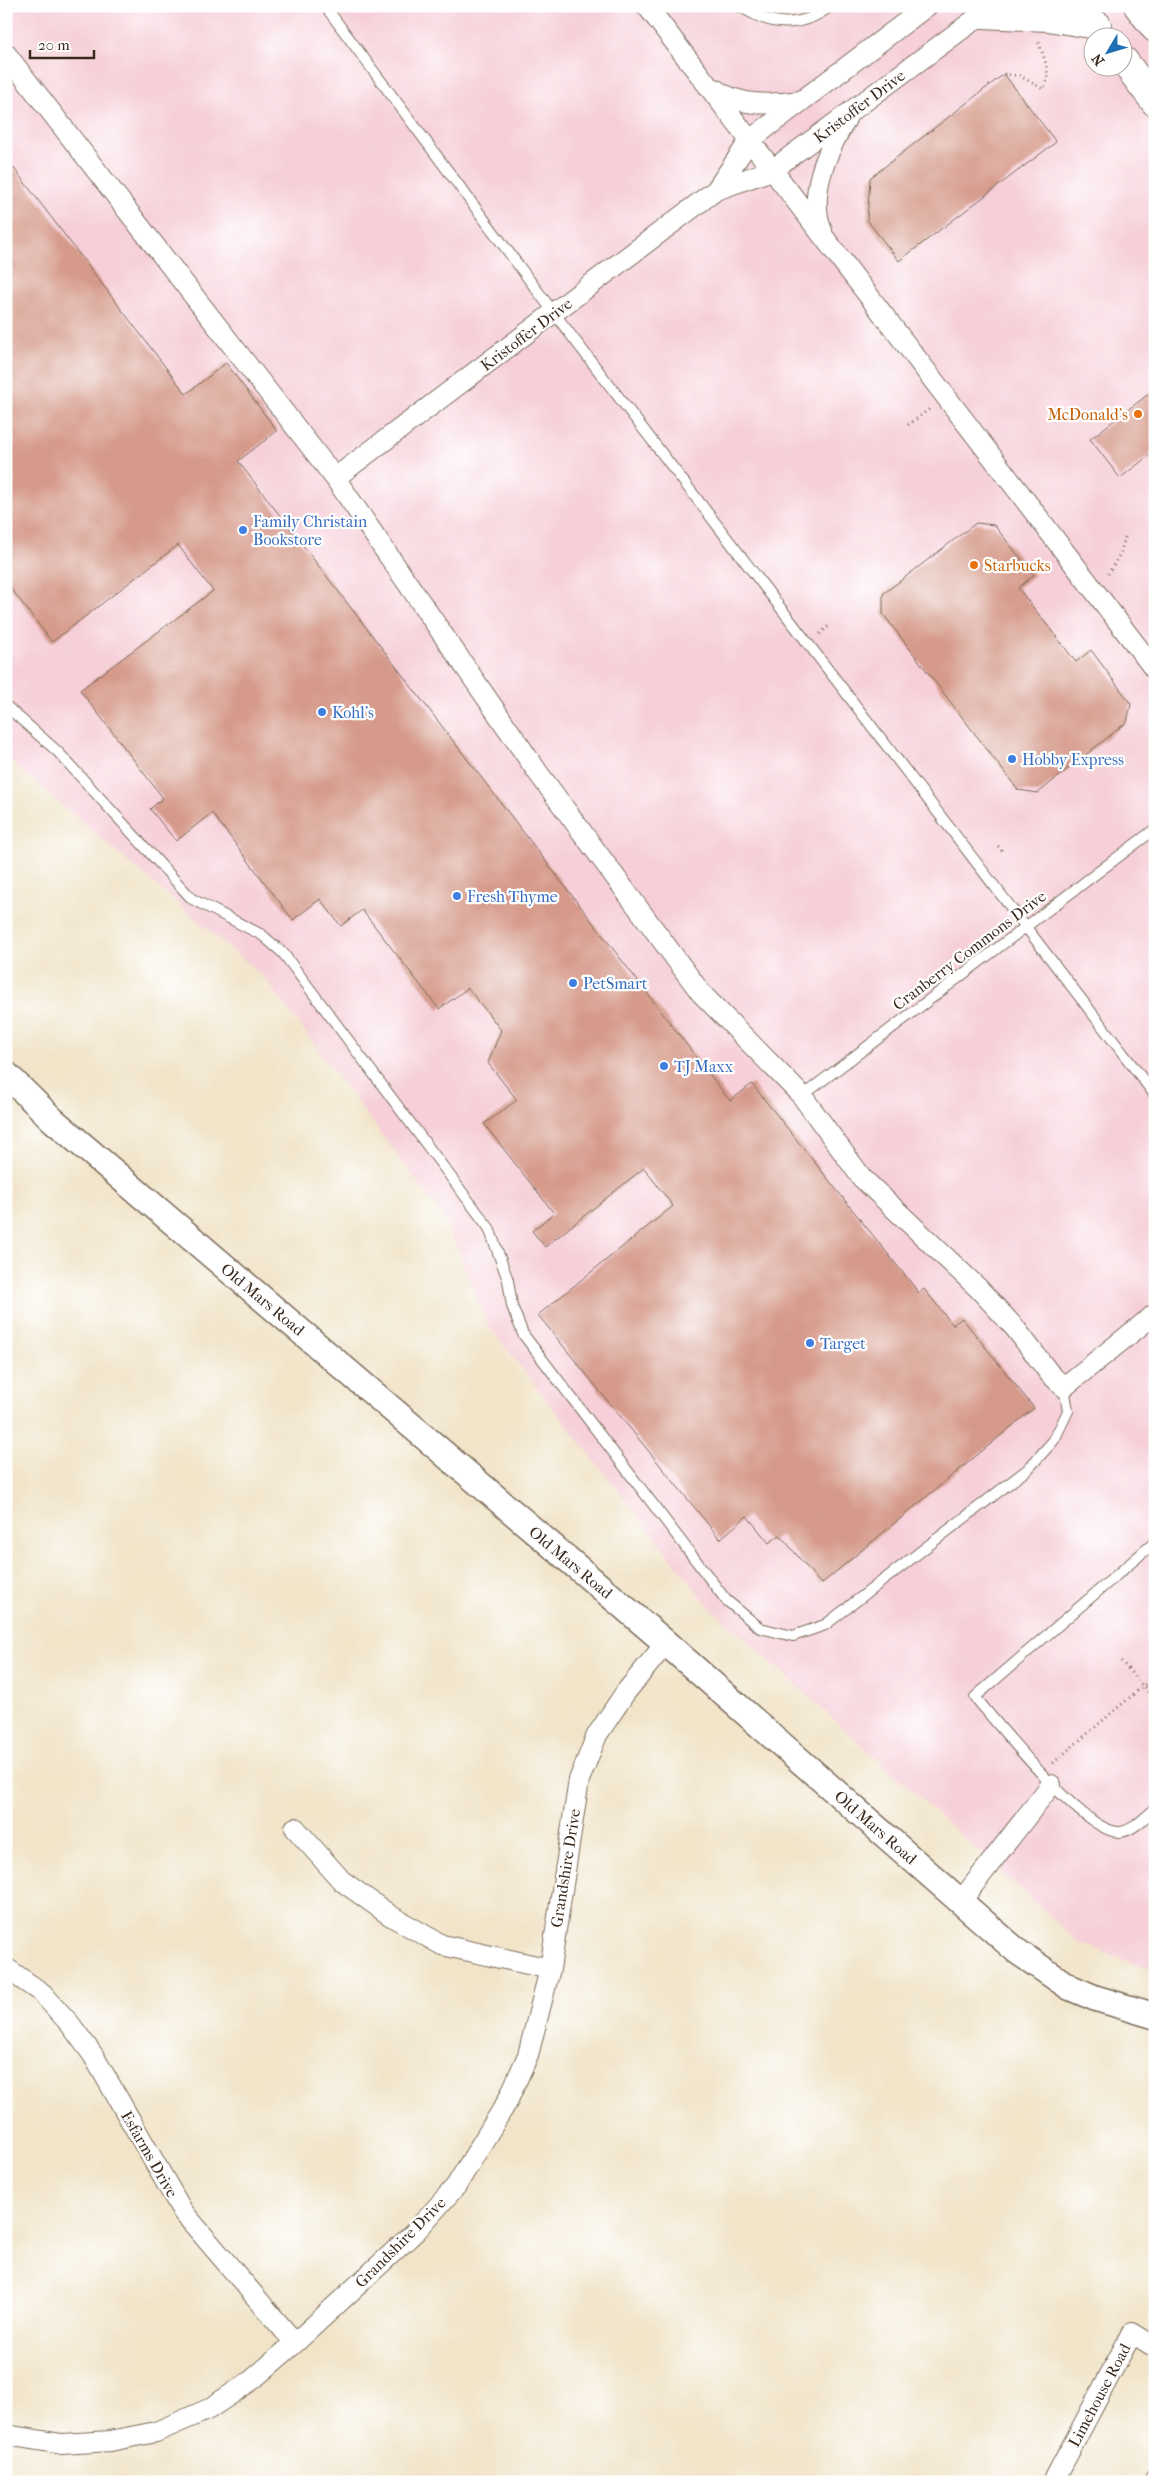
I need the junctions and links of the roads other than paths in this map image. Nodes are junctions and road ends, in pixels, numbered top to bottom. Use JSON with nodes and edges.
{"nodes":[{"id":1,"x":325,"y":6,"type":"edge"},
{"id":2,"x":647,"y":6,"type":"edge"},
{"id":3,"x":740,"y":6,"type":"edge"},
{"id":4,"x":830,"y":6,"type":"edge"},
{"id":5,"x":927,"y":6,"type":"edge"},
{"id":6,"x":1138,"y":6,"type":"edge"},
{"id":7,"x":988,"y":10,"type":"edge"},
{"id":8,"x":1095,"y":23,"type":"edge"},
{"id":9,"x":1155,"y":28,"type":"edge"},
{"id":10,"x":6,"y":54,"type":"edge"},
{"id":11,"x":1134,"y":74,"type":"edge"},
{"id":12,"x":706,"y":83,"type":"junction"},
{"id":13,"x":803,"y":100,"type":"junction"},
{"id":14,"x":1155,"y":102,"type":"edge"},
{"id":15,"x":849,"y":113,"type":"junction"},
{"id":16,"x":750,"y":140,"type":"junction"},
{"id":17,"x":772,"y":170,"type":"junction"},
{"id":18,"x":716,"y":190,"type":"junction"},
{"id":19,"x":826,"y":240,"type":"junction"},
{"id":20,"x":554,"y":313,"type":"junction"},
{"id":21,"x":335,"y":478,"type":"junction"},
{"id":22,"x":1155,"y":670,"type":"edge"},
{"id":23,"x":6,"y":706,"type":"edge"},
{"id":24,"x":1155,"y":829,"type":"edge"},
{"id":25,"x":1025,"y":927,"type":"junction"},
{"id":26,"x":6,"y":1074,"type":"edge"},
{"id":27,"x":1155,"y":1095,"type":"edge"},
{"id":28,"x":802,"y":1096,"type":"junction"},
{"id":29,"x":1155,"y":1314,"type":"edge"},
{"id":30,"x":1064,"y":1387,"type":"junction"},
{"id":31,"x":1155,"y":1542,"type":"edge"},
{"id":32,"x":666,"y":1643,"type":"junction"},
{"id":33,"x":1054,"y":1777,"type":"junction"},
{"id":34,"x":1155,"y":1809,"type":"edge"},
{"id":35,"x":295,"y":1828,"type":"dead end"},
{"id":36,"x":960,"y":1901,"type":"junction"},
{"id":37,"x":6,"y":1968,"type":"edge"},
{"id":38,"x":550,"y":1969,"type":"junction"},
{"id":39,"x":1155,"y":2016,"type":"edge"},
{"id":40,"x":294,"y":2343,"type":"junction"},
{"id":41,"x":1155,"y":2347,"type":"edge"},
{"id":42,"x":6,"y":2435,"type":"edge"},
{"id":43,"x":1155,"y":2469,"type":"edge"},
{"id":44,"x":1053,"y":2482,"type":"edge"},
{"id":45,"x":1148,"y":2482,"type":"edge"}],
"edges":[{"from":1,"to":20,"type":"lane"},
{"from":2,"to":12,"type":"street"},
{"from":3,"to":4,"type":"lane"},
{"from":5,"to":13,"type":"street","name":"Kristoffer Drive"},
{"from":6,"to":9,"type":"main road"},
{"from":7,"to":8,"type":"main road"},
{"from":7,"to":15,"type":"street","name":"Kristoffer Drive"},
{"from":10,"to":21,"type":"street"},
{"from":11,"to":14,"type":"main road"},
{"from":12,"to":13,"type":"street"},
{"from":12,"to":16,"type":"street"},
{"from":13,"to":16,"type":"street","name":"Kristoffer Drive"},
{"from":15,"to":17,"type":"street","name":"Kristoffer Drive"},
{"from":15,"to":19,"type":"street"},
{"from":16,"to":17,"type":"street"},
{"from":16,"to":18,"type":"street","name":"Kristoffer Drive"},
{"from":17,"to":18,"type":"street","name":"Kristoffer Drive"},
{"from":17,"to":19,"type":"street"},
{"from":18,"to":20,"type":"street","name":"Kristoffer Drive"},
{"from":19,"to":22,"type":"street"},
{"from":20,"to":21,"type":"street","name":"Kristoffer Drive"},
{"from":20,"to":25,"type":"lane"},
{"from":21,"to":28,"type":"street"},
{"from":23,"to":30,"type":"lane"},
{"from":24,"to":25,"type":"lane","name":"Cranberry Commons Drive"},
{"from":25,"to":27,"type":"lane"},
{"from":25,"to":28,"type":"lane","name":"Cranberry Commons Drive"},
{"from":26,"to":32,"type":"street","name":"Old Mars Road"},
{"from":28,"to":30,"type":"street"},
{"from":29,"to":30,"type":"street"},
{"from":31,"to":33,"type":"lane"},
{"from":32,"to":36,"type":"street","name":"Old Mars Road"},
{"from":32,"to":38,"type":"street","name":"Grandshire Drive"},
{"from":33,"to":34,"type":"lane"},
{"from":33,"to":36,"type":"street"},
{"from":35,"to":38,"type":"street"},
{"from":36,"to":39,"type":"street","name":"Old Mars Road"},
{"from":37,"to":40,"type":"street","name":"Esfarms Drive"},
{"from":38,"to":40,"type":"street","name":"Grandshire Drive"},
{"from":40,"to":42,"type":"street","name":"Grandshire Drive"},
{"from":41,"to":44,"type":"street","name":"Limehouse Road"},
{"from":43,"to":45,"type":"lane"}]}
